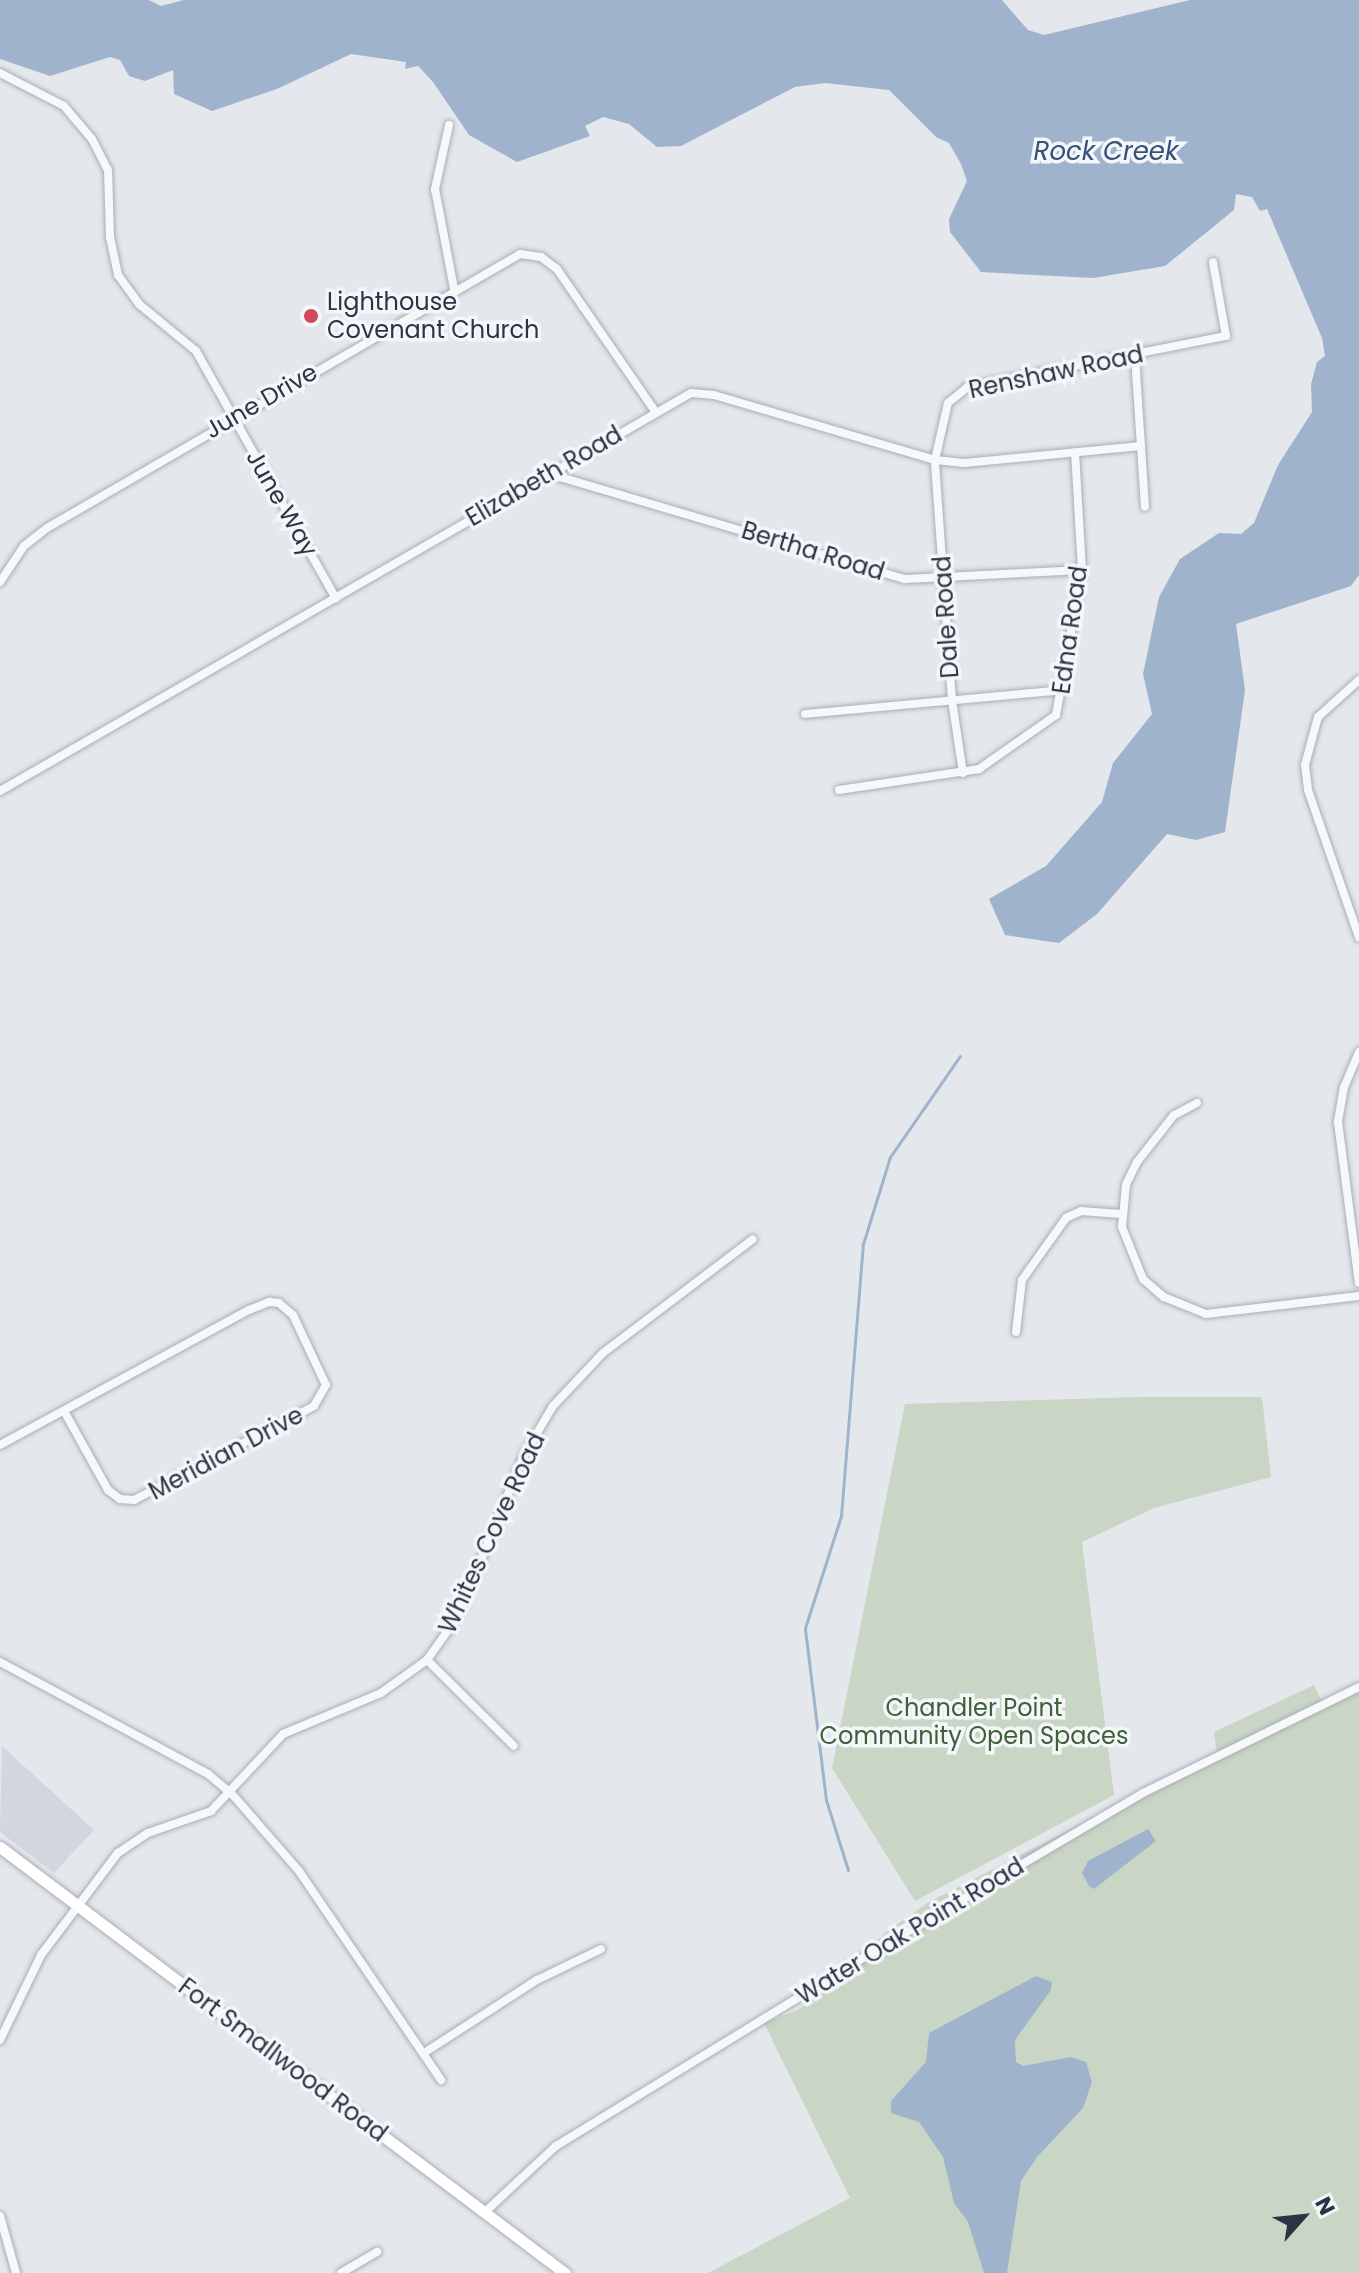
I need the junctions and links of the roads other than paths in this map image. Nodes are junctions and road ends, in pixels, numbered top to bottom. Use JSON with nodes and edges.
{"nodes":[{"id":1,"x":0,"y":73,"type":"edge"},
{"id":2,"x":449,"y":125,"type":"dead end"},
{"id":3,"x":1213,"y":262,"type":"dead end"},
{"id":4,"x":454,"y":289,"type":"junction"},
{"id":5,"x":1135,"y":356,"type":"junction"},
{"id":6,"x":655,"y":411,"type":"junction"},
{"id":7,"x":233,"y":417,"type":"junction"},
{"id":8,"x":1141,"y":446,"type":"junction"},
{"id":9,"x":1075,"y":452,"type":"junction"},
{"id":10,"x":935,"y":460,"type":"junction"},
{"id":11,"x":550,"y":474,"type":"junction"},
{"id":12,"x":1145,"y":507,"type":"dead end"},
{"id":13,"x":1082,"y":570,"type":"junction"},
{"id":14,"x":943,"y":579,"type":"junction"},
{"id":15,"x":0,"y":582,"type":"edge"},
{"id":16,"x":336,"y":598,"type":"junction"},
{"id":17,"x":1359,"y":680,"type":"edge"},
{"id":18,"x":1063,"y":690,"type":"junction"},
{"id":19,"x":952,"y":700,"type":"junction"},
{"id":20,"x":805,"y":714,"type":"dead end"},
{"id":21,"x":963,"y":773,"type":"junction"},
{"id":22,"x":839,"y":790,"type":"dead end"},
{"id":23,"x":0,"y":791,"type":"edge"},
{"id":24,"x":1359,"y":937,"type":"edge"},
{"id":25,"x":1359,"y":1052,"type":"edge"},
{"id":26,"x":1197,"y":1103,"type":"dead end"},
{"id":27,"x":1121,"y":1214,"type":"junction"},
{"id":28,"x":753,"y":1239,"type":"dead end"},
{"id":29,"x":1359,"y":1283,"type":"edge"},
{"id":30,"x":1359,"y":1296,"type":"edge"},
{"id":31,"x":1016,"y":1332,"type":"dead end"},
{"id":32,"x":64,"y":1411,"type":"junction"},
{"id":33,"x":0,"y":1445,"type":"edge"},
{"id":34,"x":427,"y":1660,"type":"junction"},
{"id":35,"x":0,"y":1662,"type":"edge"},
{"id":36,"x":1359,"y":1687,"type":"edge"},
{"id":37,"x":514,"y":1746,"type":"dead end"},
{"id":38,"x":231,"y":1793,"type":"junction"},
{"id":39,"x":0,"y":1847,"type":"edge"},
{"id":40,"x":76,"y":1904,"type":"junction"},
{"id":41,"x":601,"y":1949,"type":"dead end"},
{"id":42,"x":0,"y":2040,"type":"edge"},
{"id":43,"x":424,"y":2053,"type":"junction"},
{"id":44,"x":441,"y":2080,"type":"dead end"},
{"id":45,"x":486,"y":2211,"type":"junction"},
{"id":46,"x":0,"y":2216,"type":"edge"},
{"id":47,"x":377,"y":2252,"type":"dead end"},
{"id":48,"x":16,"y":2273,"type":"edge"},
{"id":49,"x":341,"y":2273,"type":"edge"},
{"id":50,"x":565,"y":2273,"type":"edge"}],
"edges":[{"from":1,"to":7,"type":"street","name":"June Way"},
{"from":2,"to":4,"type":"street"},
{"from":3,"to":5,"type":"street","name":"Renshaw Road"},
{"from":4,"to":6,"type":"street","name":"June Drive"},
{"from":4,"to":7,"type":"street","name":"June Drive"},
{"from":5,"to":8,"type":"street"},
{"from":5,"to":10,"type":"street","name":"Renshaw Road"},
{"from":6,"to":10,"type":"street","name":"Elizabeth Road"},
{"from":6,"to":11,"type":"street","name":"Elizabeth Road"},
{"from":7,"to":15,"type":"street","name":"June Drive"},
{"from":7,"to":16,"type":"street","name":"June Way"},
{"from":8,"to":9,"type":"street","name":"Elizabeth Road"},
{"from":8,"to":12,"type":"street"},
{"from":9,"to":10,"type":"street","name":"Elizabeth Road"},
{"from":9,"to":13,"type":"street","name":"Edna Road"},
{"from":10,"to":14,"type":"street","name":"Dale Road"},
{"from":11,"to":14,"type":"street","name":"Bertha Road"},
{"from":11,"to":16,"type":"street","name":"Elizabeth Road"},
{"from":13,"to":14,"type":"street","name":"Bertha Road"},
{"from":13,"to":18,"type":"street","name":"Edna Road"},
{"from":14,"to":19,"type":"street","name":"Dale Road"},
{"from":16,"to":23,"type":"street","name":"Elizabeth Road"},
{"from":17,"to":24,"type":"street"},
{"from":18,"to":19,"type":"street"},
{"from":18,"to":21,"type":"street","name":"Edna Road"},
{"from":19,"to":20,"type":"street"},
{"from":19,"to":21,"type":"street","name":"Dale Road"},
{"from":21,"to":22,"type":"street","name":"Edna Road"},
{"from":25,"to":29,"type":"street"},
{"from":26,"to":27,"type":"street"},
{"from":27,"to":30,"type":"street"},
{"from":27,"to":31,"type":"street"},
{"from":28,"to":34,"type":"street","name":"Whites Cove Road"},
{"from":32,"to":32,"type":"street","name":"Meridian Drive"},
{"from":32,"to":33,"type":"street","name":"Meridian Drive"},
{"from":34,"to":37,"type":"street"},
{"from":34,"to":38,"type":"street","name":"Whites Cove Road"},
{"from":35,"to":38,"type":"street"},
{"from":36,"to":45,"type":"street","name":"Water Oak Point Road"},
{"from":38,"to":40,"type":"street","name":"Whites Cove Road"},
{"from":38,"to":43,"type":"street"},
{"from":39,"to":40,"type":"main road","name":"Fort Smallwood Road"},
{"from":40,"to":42,"type":"street","name":"Whites Cove Road"},
{"from":40,"to":45,"type":"main road","name":"Fort Smallwood Road"},
{"from":41,"to":43,"type":"street"},
{"from":43,"to":44,"type":"street"},
{"from":45,"to":50,"type":"main road","name":"Fort Smallwood Road"},
{"from":46,"to":48,"type":"street"},
{"from":47,"to":49,"type":"street"}]}
